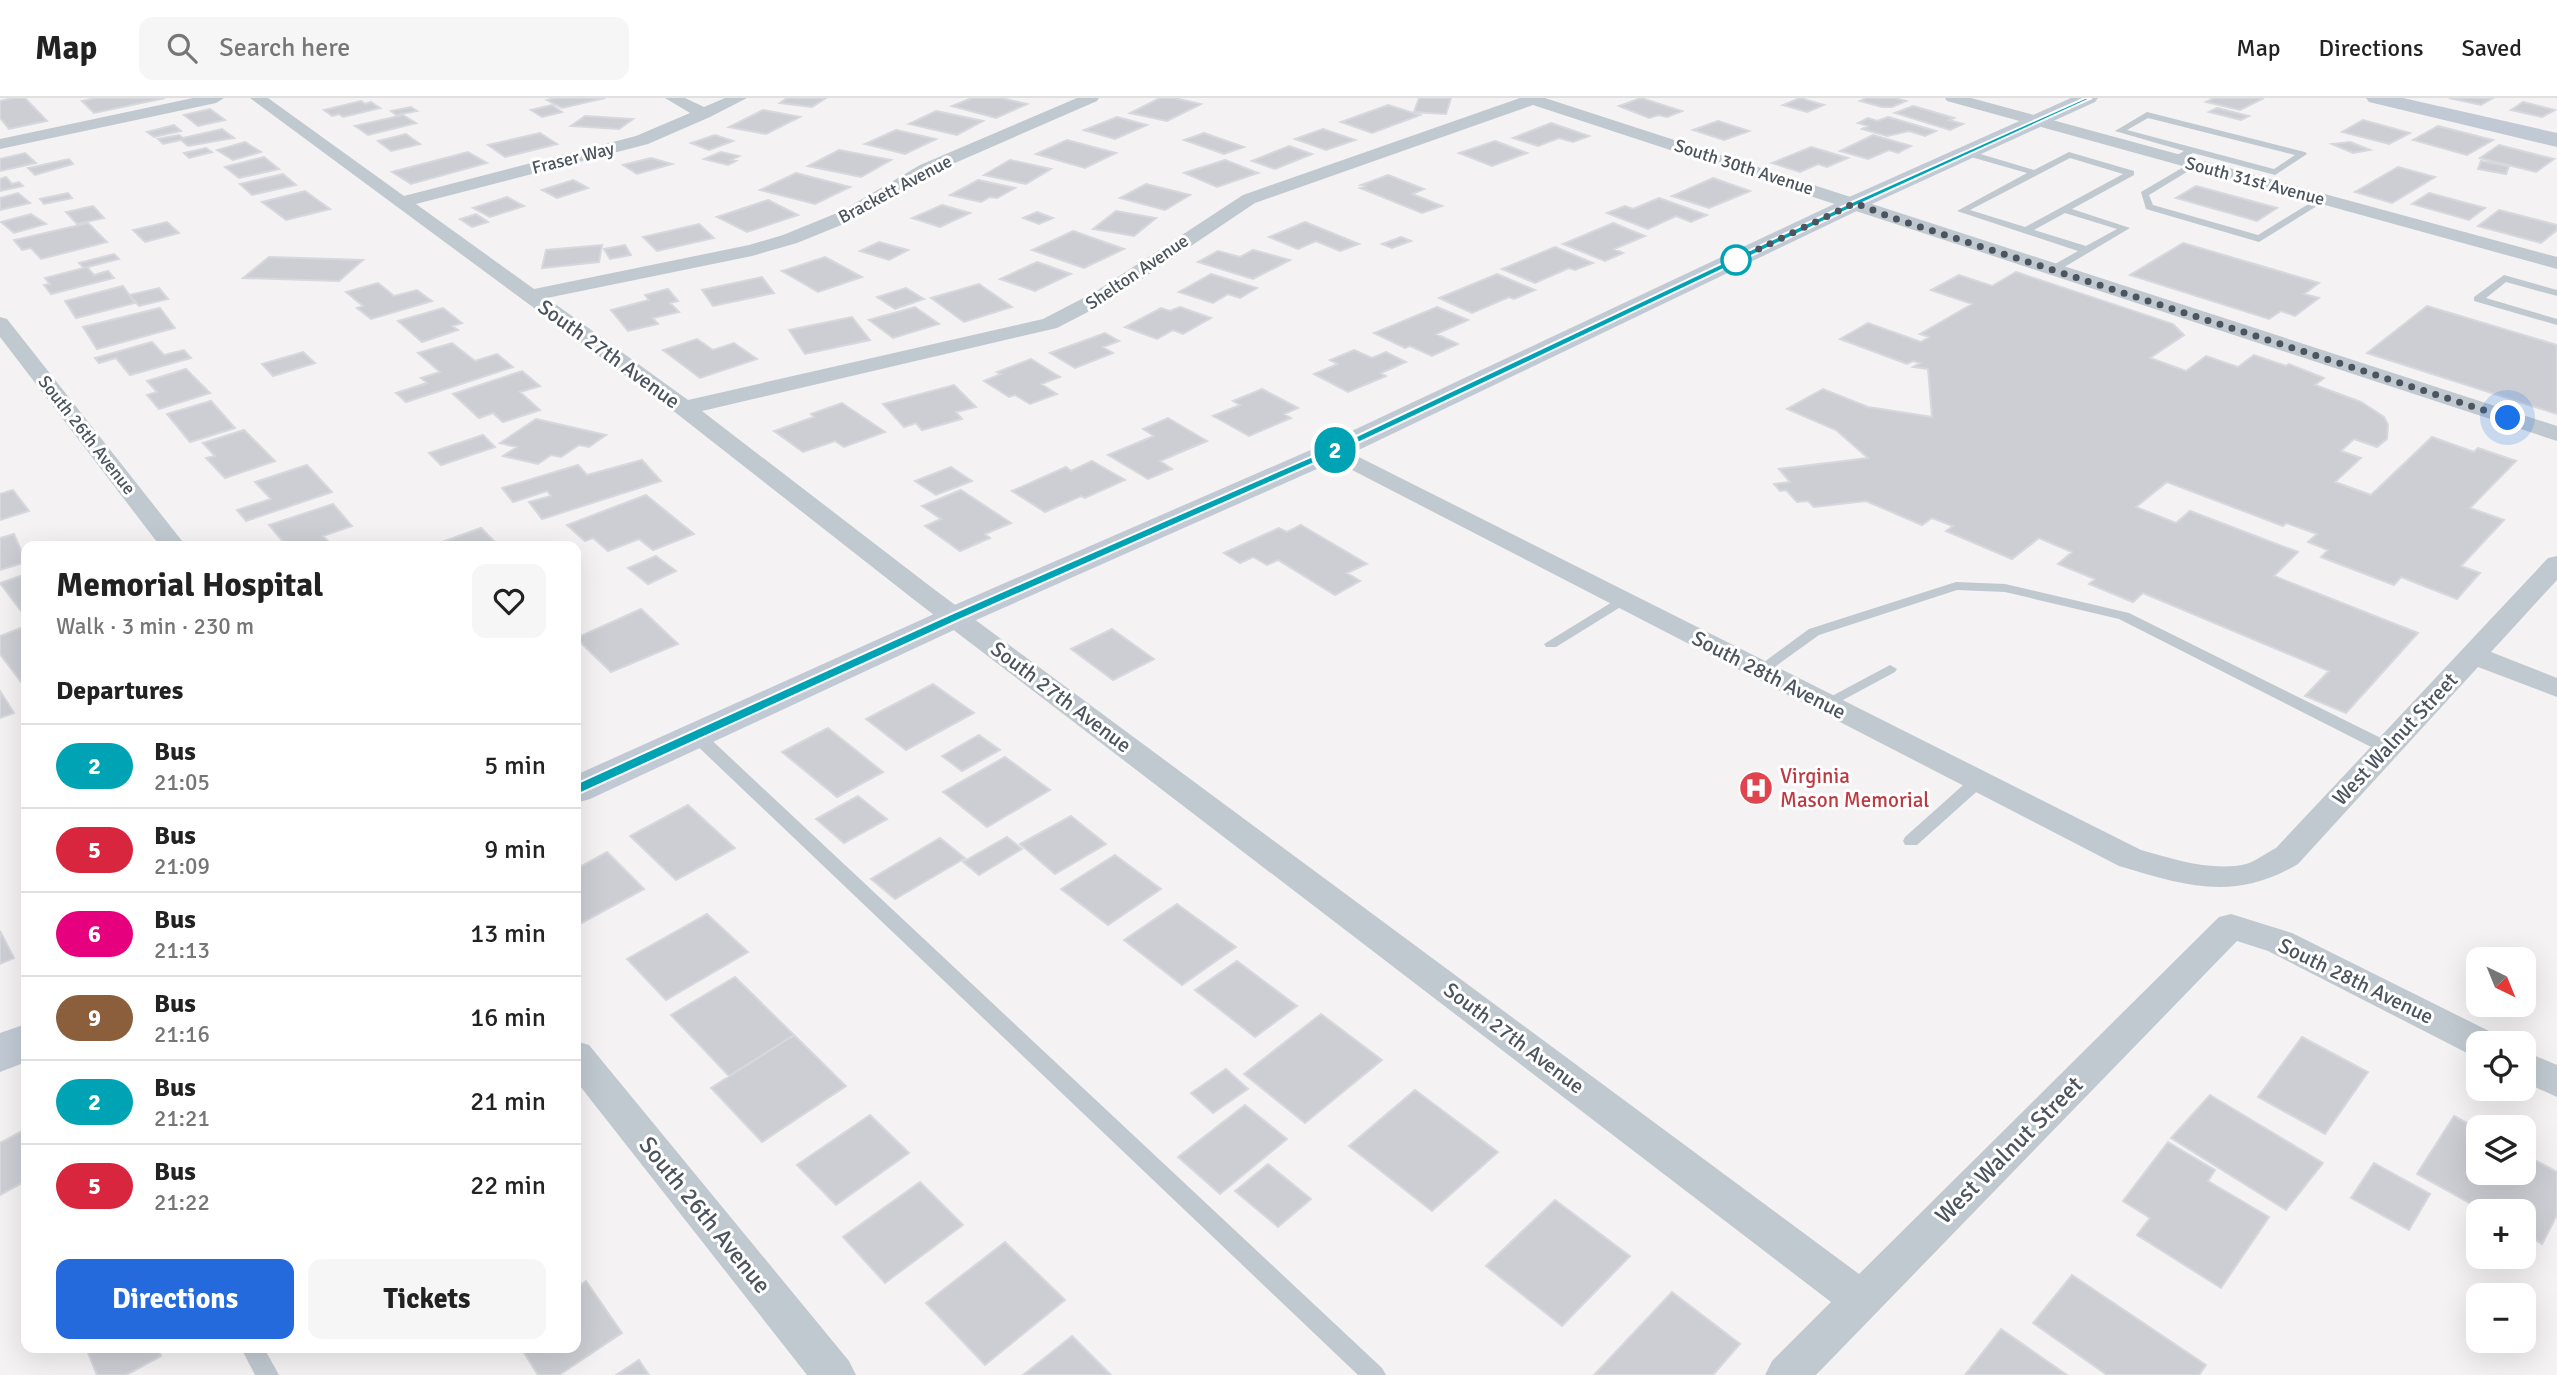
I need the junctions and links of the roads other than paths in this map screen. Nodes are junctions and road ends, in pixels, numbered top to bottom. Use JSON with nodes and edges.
{"nodes":[{"id":1,"x":216,"y":98,"type":"edge"},
{"id":2,"x":258,"y":98,"type":"edge"},
{"id":3,"x":673,"y":98,"type":"edge"},
{"id":4,"x":738,"y":98,"type":"edge"},
{"id":5,"x":1091,"y":98,"type":"edge"},
{"id":6,"x":1953,"y":98,"type":"edge"},
{"id":7,"x":2088,"y":98,"type":"edge"},
{"id":8,"x":2376,"y":98,"type":"edge"},
{"id":9,"x":1531,"y":99,"type":"edge"},
{"id":10,"x":704,"y":114,"type":"junction"},
{"id":11,"x":2039,"y":122,"type":"junction"},
{"id":12,"x":2557,"y":141,"type":"edge"},
{"id":13,"x":0,"y":144,"type":"edge"},
{"id":14,"x":1967,"y":153,"type":"junction"},
{"id":15,"x":2188,"y":158,"type":"junction"},
{"id":16,"x":2035,"y":173,"type":"junction"},
{"id":17,"x":2323,"y":199,"type":"junction"},
{"id":18,"x":401,"y":202,"type":"junction"},
{"id":19,"x":1855,"y":203,"type":"junction"},
{"id":20,"x":2064,"y":210,"type":"junction"},
{"id":21,"x":2026,"y":231,"type":"junction"},
{"id":22,"x":2087,"y":250,"type":"junction"},
{"id":23,"x":2557,"y":263,"type":"edge"},
{"id":24,"x":2052,"y":270,"type":"junction"},
{"id":25,"x":2557,"y":293,"type":"edge"},
{"id":26,"x":529,"y":296,"type":"junction"},
{"id":27,"x":2557,"y":322,"type":"edge"},
{"id":28,"x":0,"y":323,"type":"edge"},
{"id":29,"x":684,"y":408,"type":"junction"},
{"id":30,"x":2557,"y":434,"type":"edge"},
{"id":31,"x":1333,"y":451,"type":"junction"},
{"id":32,"x":169,"y":541,"type":"edge"},
{"id":33,"x":2557,"y":564,"type":"edge"},
{"id":34,"x":1622,"y":600,"type":"junction"},
{"id":35,"x":955,"y":617,"type":"junction"},
{"id":36,"x":1551,"y":643,"type":"dead end"},
{"id":37,"x":2473,"y":655,"type":"junction"},
{"id":38,"x":1890,"y":669,"type":"dead end"},
{"id":39,"x":1760,"y":671,"type":"junction"},
{"id":40,"x":2557,"y":688,"type":"edge"},
{"id":41,"x":1825,"y":704,"type":"junction"},
{"id":42,"x":697,"y":736,"type":"junction"},
{"id":43,"x":2387,"y":748,"type":"junction"},
{"id":44,"x":1977,"y":782,"type":"junction"},
{"id":45,"x":581,"y":788,"type":"edge"},
{"id":46,"x":1911,"y":841,"type":"dead end"},
{"id":47,"x":2213,"y":876,"type":"joint"},
{"id":48,"x":2231,"y":926,"type":"joint"},
{"id":49,"x":2466,"y":1036,"type":"edge"},
{"id":50,"x":21,"y":1044,"type":"edge"},
{"id":51,"x":0,"y":1054,"type":"edge"},
{"id":52,"x":581,"y":1061,"type":"edge"},
{"id":53,"x":2536,"y":1071,"type":"edge"},
{"id":54,"x":2557,"y":1082,"type":"edge"},
{"id":55,"x":1861,"y":1300,"type":"junction"},
{"id":56,"x":255,"y":1353,"type":"edge"},
{"id":57,"x":267,"y":1375,"type":"edge"},
{"id":58,"x":834,"y":1375,"type":"edge"},
{"id":59,"x":1374,"y":1375,"type":"edge"},
{"id":60,"x":1787,"y":1375,"type":"edge"}],
"edges":[{"from":1,"to":13,"type":"street"},
{"from":2,"to":18,"type":"street","name":"South 27th Avenue"},
{"from":3,"to":10,"type":"street"},
{"from":4,"to":10,"type":"street","name":"Fraser Way"},
{"from":5,"to":26,"type":"street","name":"Brackett Avenue"},
{"from":6,"to":11,"type":"street","name":"South 31st Avenue"},
{"from":7,"to":11,"type":"main road"},
{"from":8,"to":12,"type":"main road"},
{"from":9,"to":19,"type":"street","name":"South 30th Avenue"},
{"from":9,"to":29,"type":"street","name":"Shelton Avenue"},
{"from":10,"to":18,"type":"street","name":"Fraser Way"},
{"from":11,"to":14,"type":"main road"},
{"from":11,"to":15,"type":"street","name":"South 31st Avenue"},
{"from":14,"to":16,"type":"lane"},
{"from":14,"to":19,"type":"main road"},
{"from":15,"to":15,"type":"lane"},
{"from":15,"to":17,"type":"street","name":"South 31st Avenue"},
{"from":15,"to":17,"type":"lane"},
{"from":16,"to":20,"type":"lane"},
{"from":16,"to":21,"type":"lane"},
{"from":17,"to":23,"type":"street","name":"South 31st Avenue"},
{"from":18,"to":26,"type":"street","name":"South 27th Avenue"},
{"from":19,"to":24,"type":"street","name":"South 30th Avenue"},
{"from":19,"to":31,"type":"main road"},
{"from":20,"to":21,"type":"lane"},
{"from":20,"to":22,"type":"lane"},
{"from":21,"to":22,"type":"lane"},
{"from":22,"to":24,"type":"lane"},
{"from":24,"to":30,"type":"street","name":"South 30th Avenue"},
{"from":25,"to":27,"type":"lane"},
{"from":26,"to":29,"type":"street","name":"South 27th Avenue"},
{"from":28,"to":32,"type":"street","name":"South 26th Avenue"},
{"from":29,"to":35,"type":"street","name":"South 27th Avenue"},
{"from":31,"to":34,"type":"street","name":"South 28th Avenue"},
{"from":31,"to":35,"type":"main road"},
{"from":33,"to":37,"type":"street","name":"West Walnut Street"},
{"from":34,"to":36,"type":"lane"},
{"from":34,"to":39,"type":"street","name":"South 28th Avenue"},
{"from":35,"to":42,"type":"main road"},
{"from":35,"to":55,"type":"street","name":"South 27th Avenue"},
{"from":37,"to":40,"type":"street"},
{"from":37,"to":43,"type":"street","name":"West Walnut Street"},
{"from":38,"to":41,"type":"lane"},
{"from":39,"to":41,"type":"street","name":"South 28th Avenue"},
{"from":39,"to":43,"type":"lane"},
{"from":41,"to":44,"type":"street","name":"South 28th Avenue"},
{"from":42,"to":45,"type":"main road"},
{"from":42,"to":59,"type":"lane"},
{"from":43,"to":47,"type":"street","name":"West Walnut Street"},
{"from":44,"to":46,"type":"lane"},
{"from":44,"to":47,"type":"street","name":"South 28th Avenue"},
{"from":48,"to":49,"type":"street","name":"South 28th Avenue"},
{"from":48,"to":55,"type":"street","name":"West Walnut Street"},
{"from":50,"to":51,"type":"main road"},
{"from":52,"to":58,"type":"street","name":"South 26th Avenue"},
{"from":53,"to":54,"type":"street"},
{"from":55,"to":60,"type":"street","name":"West Walnut Street"},
{"from":56,"to":57,"type":"lane"}]}
